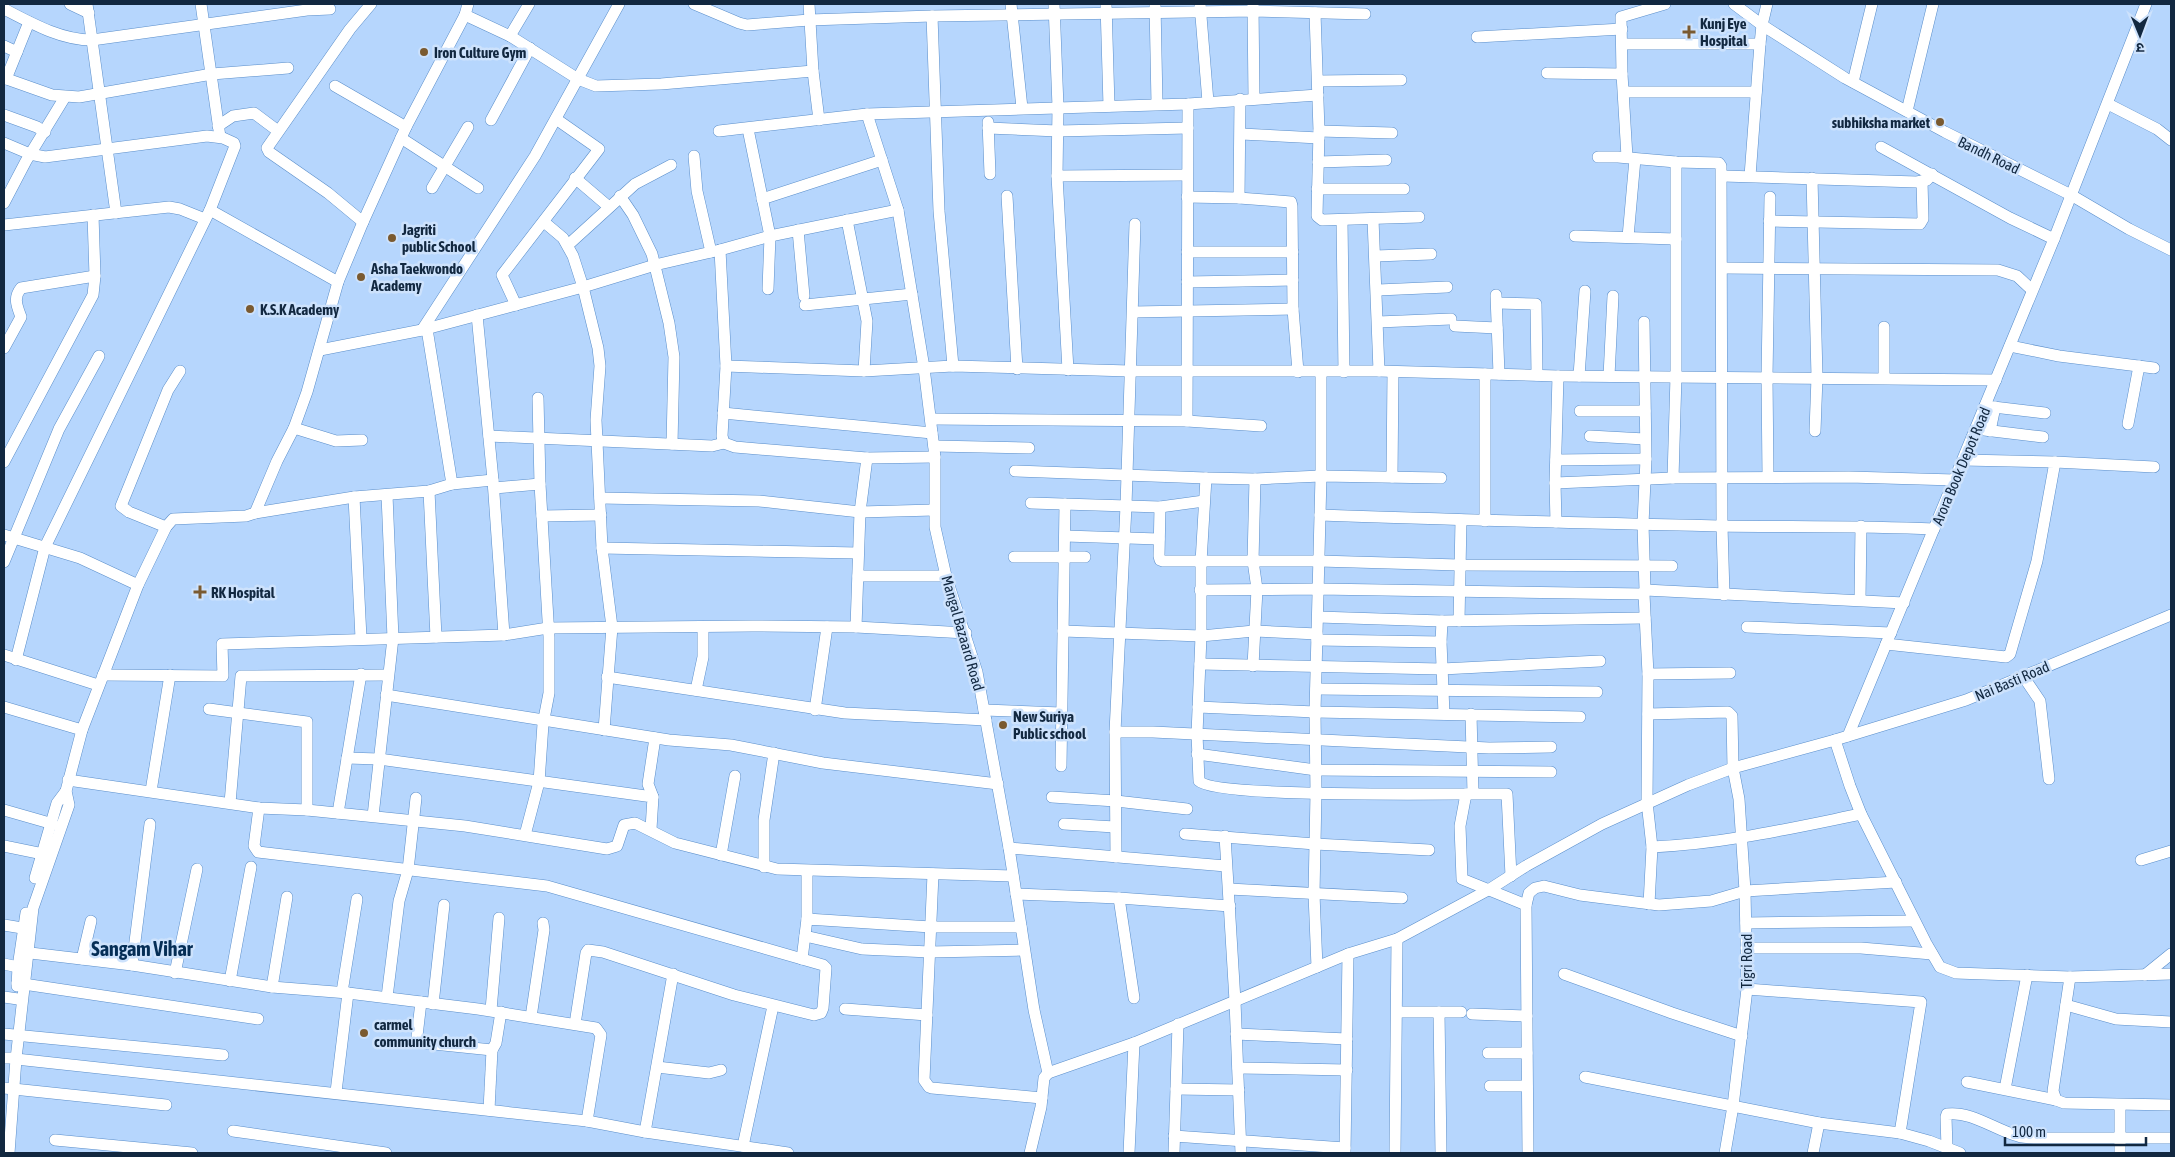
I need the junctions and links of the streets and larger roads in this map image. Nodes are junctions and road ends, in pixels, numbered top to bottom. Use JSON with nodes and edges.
{"nodes":[{"id":1,"x":70,"y":4,"type":"edge"},
{"id":2,"x":201,"y":4,"type":"edge"},
{"id":3,"x":371,"y":4,"type":"edge"},
{"id":4,"x":529,"y":4,"type":"edge"},
{"id":5,"x":619,"y":4,"type":"edge"},
{"id":6,"x":694,"y":4,"type":"edge"},
{"id":7,"x":809,"y":4,"type":"edge"},
{"id":8,"x":1664,"y":4,"type":"edge"},
{"id":9,"x":1734,"y":4,"type":"edge"},
{"id":10,"x":1767,"y":4,"type":"edge"},
{"id":11,"x":1872,"y":4,"type":"edge"},
{"id":12,"x":1933,"y":4,"type":"edge"},
{"id":13,"x":2146,"y":4,"type":"edge"},
{"id":14,"x":88,"y":8,"type":"edge"},
{"id":15,"x":1106,"y":8,"type":"edge"},
{"id":16,"x":1155,"y":8,"type":"edge"},
{"id":17,"x":1200,"y":8,"type":"edge"},
{"id":18,"x":1254,"y":8,"type":"edge"},
{"id":19,"x":4,"y":9,"type":"edge"},
{"id":20,"x":330,"y":9,"type":"dead end"},
{"id":21,"x":466,"y":9,"type":"edge"},
{"id":22,"x":1011,"y":9,"type":"edge"},
{"id":23,"x":1054,"y":9,"type":"edge"},
{"id":24,"x":971,"y":10,"type":"edge"},
{"id":25,"x":1316,"y":13,"type":"junction"},
{"id":26,"x":1365,"y":14,"type":"dead end"},
{"id":27,"x":932,"y":16,"type":"junction"},
{"id":28,"x":809,"y":20,"type":"junction"},
{"id":29,"x":29,"y":22,"type":"junction"},
{"id":30,"x":204,"y":24,"type":"junction"},
{"id":31,"x":1762,"y":25,"type":"junction"},
{"id":32,"x":1622,"y":29,"type":"junction"},
{"id":33,"x":510,"y":36,"type":"junction"},
{"id":34,"x":1477,"y":37,"type":"dead end"},
{"id":35,"x":92,"y":40,"type":"junction"},
{"id":36,"x":1622,"y":44,"type":"junction"},
{"id":37,"x":1760,"y":44,"type":"junction"},
{"id":38,"x":4,"y":46,"type":"edge"},
{"id":39,"x":530,"y":48,"type":"junction"},
{"id":40,"x":17,"y":52,"type":"junction"},
{"id":41,"x":288,"y":68,"type":"dead end"},
{"id":42,"x":813,"y":71,"type":"junction"},
{"id":43,"x":1547,"y":73,"type":"dead end"},
{"id":44,"x":212,"y":74,"type":"junction"},
{"id":45,"x":1622,"y":74,"type":"junction"},
{"id":46,"x":5,"y":79,"type":"edge"},
{"id":47,"x":578,"y":79,"type":"junction"},
{"id":48,"x":1402,"y":80,"type":"dead end"},
{"id":49,"x":1318,"y":82,"type":"junction"},
{"id":50,"x":1853,"y":82,"type":"junction"},
{"id":51,"x":335,"y":86,"type":"dead end"},
{"id":52,"x":1624,"y":92,"type":"junction"},
{"id":53,"x":1756,"y":92,"type":"junction"},
{"id":54,"x":101,"y":93,"type":"junction"},
{"id":55,"x":1318,"y":95,"type":"junction"},
{"id":56,"x":64,"y":97,"type":"junction"},
{"id":57,"x":1240,"y":99,"type":"junction"},
{"id":58,"x":1254,"y":99,"type":"junction"},
{"id":59,"x":1208,"y":102,"type":"junction"},
{"id":60,"x":1157,"y":104,"type":"junction"},
{"id":61,"x":1188,"y":104,"type":"junction"},
{"id":62,"x":2108,"y":104,"type":"junction"},
{"id":63,"x":1108,"y":106,"type":"junction"},
{"id":64,"x":1058,"y":107,"type":"junction"},
{"id":65,"x":1022,"y":108,"type":"junction"},
{"id":66,"x":988,"y":110,"type":"junction"},
{"id":67,"x":935,"y":111,"type":"junction"},
{"id":68,"x":1907,"y":111,"type":"junction"},
{"id":69,"x":867,"y":114,"type":"junction"},
{"id":70,"x":4,"y":115,"type":"edge"},
{"id":71,"x":556,"y":119,"type":"junction"},
{"id":72,"x":490,"y":120,"type":"dead end"},
{"id":73,"x":819,"y":120,"type":"junction"},
{"id":74,"x":406,"y":127,"type":"junction"},
{"id":75,"x":468,"y":127,"type":"dead end"},
{"id":76,"x":988,"y":128,"type":"junction"},
{"id":77,"x":1188,"y":128,"type":"junction"},
{"id":78,"x":748,"y":129,"type":"junction"},
{"id":79,"x":278,"y":131,"type":"junction"},
{"id":80,"x":719,"y":131,"type":"dead end"},
{"id":81,"x":1058,"y":131,"type":"junction"},
{"id":82,"x":45,"y":132,"type":"junction"},
{"id":83,"x":219,"y":132,"type":"junction"},
{"id":84,"x":1392,"y":132,"type":"dead end"},
{"id":85,"x":1240,"y":134,"type":"junction"},
{"id":86,"x":1319,"y":135,"type":"junction"},
{"id":87,"x":401,"y":138,"type":"junction"},
{"id":88,"x":2171,"y":140,"type":"edge"},
{"id":89,"x":4,"y":143,"type":"edge"},
{"id":90,"x":1881,"y":147,"type":"dead end"},
{"id":91,"x":106,"y":150,"type":"junction"},
{"id":92,"x":30,"y":154,"type":"junction"},
{"id":93,"x":694,"y":156,"type":"dead end"},
{"id":94,"x":1598,"y":157,"type":"dead end"},
{"id":95,"x":1631,"y":158,"type":"junction"},
{"id":96,"x":882,"y":160,"type":"junction"},
{"id":97,"x":1386,"y":160,"type":"dead end"},
{"id":98,"x":1318,"y":162,"type":"junction"},
{"id":99,"x":1676,"y":162,"type":"junction"},
{"id":100,"x":671,"y":165,"type":"dead end"},
{"id":101,"x":446,"y":167,"type":"junction"},
{"id":102,"x":990,"y":174,"type":"dead end"},
{"id":103,"x":1187,"y":175,"type":"junction"},
{"id":104,"x":1057,"y":176,"type":"junction"},
{"id":105,"x":1723,"y":176,"type":"junction"},
{"id":106,"x":1750,"y":176,"type":"junction"},
{"id":107,"x":576,"y":178,"type":"junction"},
{"id":108,"x":1812,"y":178,"type":"junction"},
{"id":109,"x":1927,"y":178,"type":"junction"},
{"id":110,"x":432,"y":188,"type":"dead end"},
{"id":111,"x":478,"y":188,"type":"dead end"},
{"id":112,"x":1317,"y":189,"type":"junction"},
{"id":113,"x":1404,"y":189,"type":"dead end"},
{"id":114,"x":2071,"y":195,"type":"junction"},
{"id":115,"x":620,"y":196,"type":"junction"},
{"id":116,"x":1007,"y":196,"type":"dead end"},
{"id":117,"x":1187,"y":197,"type":"junction"},
{"id":118,"x":1770,"y":197,"type":"dead end"},
{"id":119,"x":1239,"y":198,"type":"junction"},
{"id":120,"x":762,"y":199,"type":"junction"},
{"id":121,"x":4,"y":203,"type":"edge"},
{"id":122,"x":608,"y":207,"type":"junction"},
{"id":123,"x":898,"y":210,"type":"junction"},
{"id":124,"x":116,"y":213,"type":"junction"},
{"id":125,"x":208,"y":214,"type":"junction"},
{"id":126,"x":93,"y":216,"type":"junction"},
{"id":127,"x":1419,"y":217,"type":"dead end"},
{"id":128,"x":1373,"y":219,"type":"junction"},
{"id":129,"x":847,"y":220,"type":"junction"},
{"id":130,"x":1342,"y":220,"type":"junction"},
{"id":131,"x":1769,"y":221,"type":"junction"},
{"id":132,"x":363,"y":222,"type":"junction"},
{"id":133,"x":544,"y":222,"type":"junction"},
{"id":134,"x":1812,"y":223,"type":"junction"},
{"id":135,"x":1135,"y":224,"type":"dead end"},
{"id":136,"x":4,"y":225,"type":"edge"},
{"id":137,"x":798,"y":230,"type":"junction"},
{"id":138,"x":770,"y":236,"type":"junction"},
{"id":139,"x":1575,"y":236,"type":"dead end"},
{"id":140,"x":1628,"y":238,"type":"junction"},
{"id":141,"x":1676,"y":239,"type":"junction"},
{"id":142,"x":2054,"y":239,"type":"junction"},
{"id":143,"x":568,"y":245,"type":"junction"},
{"id":144,"x":2171,"y":250,"type":"edge"},
{"id":145,"x":716,"y":251,"type":"junction"},
{"id":146,"x":1187,"y":252,"type":"junction"},
{"id":147,"x":1293,"y":252,"type":"junction"},
{"id":148,"x":1431,"y":254,"type":"dead end"},
{"id":149,"x":1375,"y":256,"type":"junction"},
{"id":150,"x":655,"y":265,"type":"junction"},
{"id":151,"x":1722,"y":268,"type":"junction"},
{"id":152,"x":1768,"y":268,"type":"junction"},
{"id":153,"x":1815,"y":268,"type":"junction"},
{"id":154,"x":95,"y":276,"type":"junction"},
{"id":155,"x":1293,"y":280,"type":"junction"},
{"id":156,"x":338,"y":282,"type":"junction"},
{"id":157,"x":1187,"y":282,"type":"junction"},
{"id":158,"x":1447,"y":286,"type":"dead end"},
{"id":159,"x":584,"y":287,"type":"junction"},
{"id":160,"x":768,"y":289,"type":"dead end"},
{"id":161,"x":1378,"y":290,"type":"junction"},
{"id":162,"x":2032,"y":290,"type":"junction"},
{"id":163,"x":1585,"y":291,"type":"dead end"},
{"id":164,"x":912,"y":294,"type":"junction"},
{"id":165,"x":1613,"y":296,"type":"dead end"},
{"id":166,"x":863,"y":300,"type":"junction"},
{"id":167,"x":516,"y":305,"type":"junction"},
{"id":168,"x":1293,"y":309,"type":"junction"},
{"id":169,"x":1187,"y":311,"type":"junction"},
{"id":170,"x":1133,"y":312,"type":"junction"},
{"id":171,"x":477,"y":315,"type":"junction"},
{"id":172,"x":1378,"y":322,"type":"junction"},
{"id":173,"x":1644,"y":322,"type":"dead end"},
{"id":174,"x":1884,"y":327,"type":"dead end"},
{"id":175,"x":1497,"y":328,"type":"junction"},
{"id":176,"x":424,"y":330,"type":"junction"},
{"id":177,"x":2010,"y":346,"type":"junction"},
{"id":178,"x":4,"y":348,"type":"edge"},
{"id":179,"x":320,"y":350,"type":"junction"},
{"id":180,"x":99,"y":356,"type":"dead end"},
{"id":181,"x":726,"y":366,"type":"junction"},
{"id":182,"x":953,"y":366,"type":"junction"},
{"id":183,"x":2139,"y":366,"type":"junction"},
{"id":184,"x":924,"y":368,"type":"junction"},
{"id":185,"x":2154,"y":368,"type":"dead end"},
{"id":186,"x":1017,"y":369,"type":"junction"},
{"id":187,"x":1068,"y":370,"type":"junction"},
{"id":188,"x":1188,"y":370,"type":"junction"},
{"id":189,"x":180,"y":371,"type":"dead end"},
{"id":190,"x":864,"y":371,"type":"junction"},
{"id":191,"x":1130,"y":371,"type":"junction"},
{"id":192,"x":1298,"y":372,"type":"junction"},
{"id":193,"x":1321,"y":372,"type":"junction"},
{"id":194,"x":1344,"y":372,"type":"junction"},
{"id":195,"x":1379,"y":372,"type":"junction"},
{"id":196,"x":1393,"y":372,"type":"junction"},
{"id":197,"x":1485,"y":374,"type":"junction"},
{"id":198,"x":1499,"y":374,"type":"junction"},
{"id":199,"x":1537,"y":375,"type":"junction"},
{"id":200,"x":1558,"y":376,"type":"junction"},
{"id":201,"x":1579,"y":376,"type":"junction"},
{"id":202,"x":1609,"y":376,"type":"junction"},
{"id":203,"x":1645,"y":376,"type":"junction"},
{"id":204,"x":1676,"y":376,"type":"junction"},
{"id":205,"x":1721,"y":377,"type":"junction"},
{"id":206,"x":1767,"y":377,"type":"junction"},
{"id":207,"x":1817,"y":377,"type":"junction"},
{"id":208,"x":1884,"y":377,"type":"junction"},
{"id":209,"x":1996,"y":380,"type":"junction"},
{"id":210,"x":538,"y":398,"type":"dead end"},
{"id":211,"x":1990,"y":407,"type":"junction"},
{"id":212,"x":1580,"y":411,"type":"dead end"},
{"id":213,"x":1645,"y":411,"type":"junction"},
{"id":214,"x":723,"y":413,"type":"junction"},
{"id":215,"x":2045,"y":413,"type":"dead end"},
{"id":216,"x":931,"y":419,"type":"junction"},
{"id":217,"x":1128,"y":420,"type":"junction"},
{"id":218,"x":1187,"y":421,"type":"junction"},
{"id":219,"x":2128,"y":424,"type":"dead end"},
{"id":220,"x":1261,"y":426,"type":"dead end"},
{"id":221,"x":294,"y":428,"type":"junction"},
{"id":222,"x":1976,"y":430,"type":"junction"},
{"id":223,"x":1990,"y":431,"type":"junction"},
{"id":224,"x":1815,"y":432,"type":"dead end"},
{"id":225,"x":932,"y":433,"type":"junction"},
{"id":226,"x":489,"y":436,"type":"junction"},
{"id":227,"x":1590,"y":436,"type":"dead end"},
{"id":228,"x":2043,"y":436,"type":"dead end"},
{"id":229,"x":539,"y":437,"type":"junction"},
{"id":230,"x":1645,"y":439,"type":"junction"},
{"id":231,"x":362,"y":440,"type":"dead end"},
{"id":232,"x":597,"y":440,"type":"junction"},
{"id":233,"x":724,"y":443,"type":"junction"},
{"id":234,"x":672,"y":444,"type":"junction"},
{"id":235,"x":1029,"y":448,"type":"dead end"},
{"id":236,"x":935,"y":452,"type":"junction"},
{"id":237,"x":867,"y":458,"type":"junction"},
{"id":238,"x":1646,"y":459,"type":"junction"},
{"id":239,"x":1556,"y":460,"type":"junction"},
{"id":240,"x":1963,"y":460,"type":"junction"},
{"id":241,"x":4,"y":462,"type":"edge"},
{"id":242,"x":2055,"y":462,"type":"junction"},
{"id":243,"x":2154,"y":467,"type":"dead end"},
{"id":244,"x":1015,"y":471,"type":"dead end"},
{"id":245,"x":1127,"y":474,"type":"junction"},
{"id":246,"x":1321,"y":476,"type":"junction"},
{"id":247,"x":1392,"y":477,"type":"junction"},
{"id":248,"x":1721,"y":477,"type":"junction"},
{"id":249,"x":1768,"y":477,"type":"junction"},
{"id":250,"x":1206,"y":478,"type":"junction"},
{"id":251,"x":1441,"y":478,"type":"dead end"},
{"id":252,"x":1673,"y":478,"type":"junction"},
{"id":253,"x":1255,"y":479,"type":"junction"},
{"id":254,"x":1646,"y":480,"type":"junction"},
{"id":255,"x":1955,"y":480,"type":"junction"},
{"id":256,"x":1554,"y":483,"type":"junction"},
{"id":257,"x":452,"y":484,"type":"junction"},
{"id":258,"x":494,"y":484,"type":"junction"},
{"id":259,"x":540,"y":484,"type":"junction"},
{"id":260,"x":429,"y":491,"type":"junction"},
{"id":261,"x":387,"y":496,"type":"junction"},
{"id":262,"x":354,"y":498,"type":"junction"},
{"id":263,"x":600,"y":498,"type":"junction"},
{"id":264,"x":1204,"y":501,"type":"junction"},
{"id":265,"x":1031,"y":503,"type":"dead end"},
{"id":266,"x":1065,"y":504,"type":"junction"},
{"id":267,"x":1126,"y":506,"type":"junction"},
{"id":268,"x":1160,"y":507,"type":"junction"},
{"id":269,"x":934,"y":510,"type":"junction"},
{"id":270,"x":860,"y":512,"type":"junction"},
{"id":271,"x":255,"y":513,"type":"junction"},
{"id":272,"x":601,"y":515,"type":"junction"},
{"id":273,"x":1320,"y":515,"type":"junction"},
{"id":274,"x":542,"y":516,"type":"junction"},
{"id":275,"x":1461,"y":520,"type":"junction"},
{"id":276,"x":1485,"y":521,"type":"junction"},
{"id":277,"x":1556,"y":522,"type":"junction"},
{"id":278,"x":1643,"y":524,"type":"junction"},
{"id":279,"x":1722,"y":526,"type":"junction"},
{"id":280,"x":1861,"y":526,"type":"junction"},
{"id":281,"x":166,"y":527,"type":"junction"},
{"id":282,"x":1934,"y":529,"type":"junction"},
{"id":283,"x":1065,"y":536,"type":"junction"},
{"id":284,"x":9,"y":537,"type":"edge"},
{"id":285,"x":1124,"y":539,"type":"junction"},
{"id":286,"x":1159,"y":539,"type":"junction"},
{"id":287,"x":45,"y":547,"type":"junction"},
{"id":288,"x":602,"y":548,"type":"junction"},
{"id":289,"x":858,"y":554,"type":"junction"},
{"id":290,"x":1064,"y":556,"type":"junction"},
{"id":291,"x":1014,"y":557,"type":"dead end"},
{"id":292,"x":1084,"y":557,"type":"dead end"},
{"id":293,"x":1253,"y":561,"type":"junction"},
{"id":294,"x":1319,"y":561,"type":"junction"},
{"id":295,"x":4,"y":562,"type":"edge"},
{"id":296,"x":1200,"y":562,"type":"junction"},
{"id":297,"x":1459,"y":565,"type":"junction"},
{"id":298,"x":1645,"y":566,"type":"junction"},
{"id":299,"x":1672,"y":566,"type":"dead end"},
{"id":300,"x":858,"y":576,"type":"junction"},
{"id":301,"x":946,"y":576,"type":"junction"},
{"id":302,"x":138,"y":585,"type":"junction"},
{"id":303,"x":1318,"y":589,"type":"junction"},
{"id":304,"x":1200,"y":590,"type":"junction"},
{"id":305,"x":1257,"y":590,"type":"junction"},
{"id":306,"x":1458,"y":592,"type":"junction"},
{"id":307,"x":1645,"y":592,"type":"junction"},
{"id":308,"x":1724,"y":595,"type":"junction"},
{"id":309,"x":1860,"y":600,"type":"junction"},
{"id":310,"x":1904,"y":603,"type":"junction"},
{"id":311,"x":2171,"y":614,"type":"edge"},
{"id":312,"x":1318,"y":616,"type":"junction"},
{"id":313,"x":1645,"y":618,"type":"junction"},
{"id":314,"x":1442,"y":621,"type":"junction"},
{"id":315,"x":1459,"y":621,"type":"junction"},
{"id":316,"x":827,"y":626,"type":"junction"},
{"id":317,"x":612,"y":627,"type":"junction"},
{"id":318,"x":702,"y":627,"type":"junction"},
{"id":319,"x":856,"y":627,"type":"junction"},
{"id":320,"x":1747,"y":627,"type":"dead end"},
{"id":321,"x":548,"y":628,"type":"junction"},
{"id":322,"x":1062,"y":631,"type":"junction"},
{"id":323,"x":1254,"y":631,"type":"junction"},
{"id":324,"x":966,"y":633,"type":"junction"},
{"id":325,"x":1120,"y":633,"type":"junction"},
{"id":326,"x":1891,"y":633,"type":"junction"},
{"id":327,"x":504,"y":635,"type":"junction"},
{"id":328,"x":1201,"y":636,"type":"junction"},
{"id":329,"x":436,"y":637,"type":"junction"},
{"id":330,"x":1317,"y":637,"type":"junction"},
{"id":331,"x":361,"y":638,"type":"junction"},
{"id":332,"x":392,"y":638,"type":"junction"},
{"id":333,"x":1440,"y":642,"type":"junction"},
{"id":334,"x":1886,"y":644,"type":"junction"},
{"id":335,"x":4,"y":656,"type":"edge"},
{"id":336,"x":16,"y":660,"type":"junction"},
{"id":337,"x":1600,"y":662,"type":"dead end"},
{"id":338,"x":1200,"y":664,"type":"junction"},
{"id":339,"x":1253,"y":666,"type":"junction"},
{"id":340,"x":1317,"y":668,"type":"junction"},
{"id":341,"x":1442,"y":669,"type":"junction"},
{"id":342,"x":1730,"y":673,"type":"dead end"},
{"id":343,"x":361,"y":674,"type":"junction"},
{"id":344,"x":1648,"y":674,"type":"junction"},
{"id":345,"x":170,"y":675,"type":"junction"},
{"id":346,"x":388,"y":675,"type":"junction"},
{"id":347,"x":223,"y":676,"type":"junction"},
{"id":348,"x":241,"y":676,"type":"junction"},
{"id":349,"x":2023,"y":676,"type":"junction"},
{"id":350,"x":607,"y":677,"type":"junction"},
{"id":351,"x":101,"y":680,"type":"junction"},
{"id":352,"x":1316,"y":689,"type":"junction"},
{"id":353,"x":696,"y":690,"type":"junction"},
{"id":354,"x":1443,"y":691,"type":"junction"},
{"id":355,"x":1596,"y":692,"type":"dead end"},
{"id":356,"x":386,"y":696,"type":"junction"},
{"id":357,"x":4,"y":707,"type":"edge"},
{"id":358,"x":1198,"y":707,"type":"junction"},
{"id":359,"x":208,"y":710,"type":"dead end"},
{"id":360,"x":815,"y":710,"type":"junction"},
{"id":361,"x":1315,"y":712,"type":"junction"},
{"id":362,"x":238,"y":713,"type":"junction"},
{"id":363,"x":1062,"y":713,"type":"junction"},
{"id":364,"x":1444,"y":714,"type":"junction"},
{"id":365,"x":1471,"y":714,"type":"junction"},
{"id":366,"x":1648,"y":714,"type":"junction"},
{"id":367,"x":985,"y":715,"type":"junction"},
{"id":368,"x":1580,"y":717,"type":"dead end"},
{"id":369,"x":544,"y":721,"type":"junction"},
{"id":370,"x":82,"y":730,"type":"junction"},
{"id":371,"x":604,"y":730,"type":"junction"},
{"id":372,"x":1115,"y":732,"type":"junction"},
{"id":373,"x":1197,"y":734,"type":"junction"},
{"id":374,"x":1848,"y":736,"type":"junction"},
{"id":375,"x":655,"y":738,"type":"junction"},
{"id":376,"x":1316,"y":740,"type":"junction"},
{"id":377,"x":1835,"y":740,"type":"junction"},
{"id":378,"x":1472,"y":747,"type":"junction"},
{"id":379,"x":1551,"y":747,"type":"dead end"},
{"id":380,"x":774,"y":753,"type":"junction"},
{"id":381,"x":1197,"y":754,"type":"junction"},
{"id":382,"x":347,"y":758,"type":"junction"},
{"id":383,"x":379,"y":759,"type":"junction"},
{"id":384,"x":1061,"y":766,"type":"dead end"},
{"id":385,"x":1733,"y":768,"type":"junction"},
{"id":386,"x":1316,"y":770,"type":"junction"},
{"id":387,"x":1473,"y":772,"type":"junction"},
{"id":388,"x":1551,"y":772,"type":"dead end"},
{"id":389,"x":736,"y":776,"type":"dead end"},
{"id":390,"x":2049,"y":779,"type":"dead end"},
{"id":391,"x":538,"y":782,"type":"junction"},
{"id":392,"x":998,"y":784,"type":"junction"},
{"id":393,"x":67,"y":786,"type":"junction"},
{"id":394,"x":151,"y":791,"type":"junction"},
{"id":395,"x":1316,"y":793,"type":"junction"},
{"id":396,"x":1469,"y":794,"type":"junction"},
{"id":397,"x":1052,"y":797,"type":"dead end"},
{"id":398,"x":416,"y":798,"type":"dead end"},
{"id":399,"x":654,"y":798,"type":"junction"},
{"id":400,"x":1116,"y":801,"type":"junction"},
{"id":401,"x":1648,"y":802,"type":"junction"},
{"id":402,"x":230,"y":803,"type":"junction"},
{"id":403,"x":259,"y":808,"type":"junction"},
{"id":404,"x":1187,"y":809,"type":"dead end"},
{"id":405,"x":4,"y":810,"type":"edge"},
{"id":406,"x":308,"y":810,"type":"junction"},
{"id":407,"x":338,"y":813,"type":"junction"},
{"id":408,"x":1861,"y":814,"type":"junction"},
{"id":409,"x":373,"y":816,"type":"junction"},
{"id":410,"x":413,"y":820,"type":"junction"},
{"id":411,"x":53,"y":824,"type":"junction"},
{"id":412,"x":150,"y":824,"type":"dead end"},
{"id":413,"x":1064,"y":824,"type":"dead end"},
{"id":414,"x":1115,"y":827,"type":"junction"},
{"id":415,"x":651,"y":829,"type":"junction"},
{"id":416,"x":1185,"y":834,"type":"dead end"},
{"id":417,"x":525,"y":836,"type":"junction"},
{"id":418,"x":1224,"y":836,"type":"junction"},
{"id":419,"x":1742,"y":837,"type":"junction"},
{"id":420,"x":1316,"y":844,"type":"junction"},
{"id":421,"x":4,"y":846,"type":"edge"},
{"id":422,"x":1652,"y":847,"type":"junction"},
{"id":423,"x":1009,"y":848,"type":"junction"},
{"id":424,"x":1429,"y":850,"type":"dead end"},
{"id":425,"x":2171,"y":851,"type":"edge"},
{"id":426,"x":43,"y":854,"type":"junction"},
{"id":427,"x":721,"y":854,"type":"junction"},
{"id":428,"x":1116,"y":857,"type":"junction"},
{"id":429,"x":2141,"y":860,"type":"dead end"},
{"id":430,"x":1226,"y":866,"type":"junction"},
{"id":431,"x":251,"y":867,"type":"dead end"},
{"id":432,"x":764,"y":867,"type":"junction"},
{"id":433,"x":197,"y":869,"type":"dead end"},
{"id":434,"x":408,"y":870,"type":"junction"},
{"id":435,"x":807,"y":870,"type":"junction"},
{"id":436,"x":933,"y":874,"type":"junction"},
{"id":437,"x":1013,"y":876,"type":"junction"},
{"id":438,"x":1511,"y":876,"type":"junction"},
{"id":439,"x":1896,"y":882,"type":"junction"},
{"id":440,"x":1229,"y":889,"type":"junction"},
{"id":441,"x":1490,"y":889,"type":"junction"},
{"id":442,"x":1745,"y":891,"type":"junction"},
{"id":443,"x":1016,"y":894,"type":"junction"},
{"id":444,"x":1314,"y":894,"type":"junction"},
{"id":445,"x":287,"y":897,"type":"dead end"},
{"id":446,"x":1119,"y":898,"type":"junction"},
{"id":447,"x":1402,"y":898,"type":"dead end"},
{"id":448,"x":357,"y":899,"type":"dead end"},
{"id":449,"x":1649,"y":904,"type":"junction"},
{"id":450,"x":444,"y":905,"type":"dead end"},
{"id":451,"x":1526,"y":905,"type":"junction"},
{"id":452,"x":1230,"y":906,"type":"junction"},
{"id":453,"x":499,"y":918,"type":"dead end"},
{"id":454,"x":807,"y":919,"type":"junction"},
{"id":455,"x":91,"y":921,"type":"dead end"},
{"id":456,"x":1914,"y":921,"type":"junction"},
{"id":457,"x":543,"y":923,"type":"dead end"},
{"id":458,"x":1746,"y":923,"type":"junction"},
{"id":459,"x":4,"y":925,"type":"edge"},
{"id":460,"x":931,"y":927,"type":"junction"},
{"id":461,"x":1021,"y":927,"type":"junction"},
{"id":462,"x":22,"y":928,"type":"junction"},
{"id":463,"x":804,"y":936,"type":"junction"},
{"id":464,"x":1397,"y":940,"type":"junction"},
{"id":465,"x":1746,"y":948,"type":"junction"},
{"id":466,"x":1024,"y":950,"type":"junction"},
{"id":467,"x":24,"y":952,"type":"junction"},
{"id":468,"x":930,"y":952,"type":"junction"},
{"id":469,"x":1348,"y":954,"type":"junction"},
{"id":470,"x":1932,"y":954,"type":"junction"},
{"id":471,"x":2171,"y":954,"type":"edge"},
{"id":472,"x":82,"y":959,"type":"junction"},
{"id":473,"x":802,"y":959,"type":"junction"},
{"id":474,"x":4,"y":964,"type":"edge"},
{"id":475,"x":132,"y":965,"type":"junction"},
{"id":476,"x":18,"y":966,"type":"junction"},
{"id":477,"x":1317,"y":967,"type":"junction"},
{"id":478,"x":175,"y":973,"type":"junction"},
{"id":479,"x":673,"y":974,"type":"junction"},
{"id":480,"x":1564,"y":974,"type":"dead end"},
{"id":481,"x":2146,"y":974,"type":"junction"},
{"id":482,"x":2171,"y":974,"type":"edge"},
{"id":483,"x":2027,"y":975,"type":"junction"},
{"id":484,"x":2070,"y":977,"type":"junction"},
{"id":485,"x":230,"y":981,"type":"junction"},
{"id":486,"x":21,"y":983,"type":"junction"},
{"id":487,"x":272,"y":987,"type":"junction"},
{"id":488,"x":1747,"y":989,"type":"junction"},
{"id":489,"x":345,"y":992,"type":"junction"},
{"id":490,"x":4,"y":997,"type":"edge"},
{"id":491,"x":387,"y":997,"type":"junction"},
{"id":492,"x":1134,"y":998,"type":"dead end"},
{"id":493,"x":18,"y":999,"type":"junction"},
{"id":494,"x":1235,"y":1001,"type":"junction"},
{"id":495,"x":427,"y":1003,"type":"junction"},
{"id":496,"x":2066,"y":1005,"type":"junction"},
{"id":497,"x":773,"y":1006,"type":"junction"},
{"id":498,"x":845,"y":1009,"type":"dead end"},
{"id":499,"x":496,"y":1011,"type":"junction"},
{"id":500,"x":1397,"y":1012,"type":"junction"},
{"id":501,"x":1439,"y":1012,"type":"junction"},
{"id":502,"x":927,"y":1014,"type":"junction"},
{"id":503,"x":1527,"y":1016,"type":"junction"},
{"id":504,"x":531,"y":1017,"type":"junction"},
{"id":505,"x":258,"y":1018,"type":"dead end"},
{"id":506,"x":2171,"y":1022,"type":"edge"},
{"id":507,"x":575,"y":1024,"type":"junction"},
{"id":508,"x":1178,"y":1024,"type":"junction"},
{"id":509,"x":1236,"y":1034,"type":"junction"},
{"id":510,"x":12,"y":1035,"type":"edge"},
{"id":511,"x":1742,"y":1036,"type":"junction"},
{"id":512,"x":1347,"y":1039,"type":"junction"},
{"id":513,"x":1134,"y":1043,"type":"junction"},
{"id":514,"x":492,"y":1050,"type":"junction"},
{"id":515,"x":1488,"y":1053,"type":"dead end"},
{"id":516,"x":1527,"y":1053,"type":"junction"},
{"id":517,"x":223,"y":1055,"type":"dead end"},
{"id":518,"x":10,"y":1058,"type":"edge"},
{"id":519,"x":657,"y":1067,"type":"junction"},
{"id":520,"x":1238,"y":1068,"type":"junction"},
{"id":521,"x":721,"y":1070,"type":"dead end"},
{"id":522,"x":1347,"y":1070,"type":"junction"},
{"id":523,"x":1048,"y":1073,"type":"junction"},
{"id":524,"x":1585,"y":1077,"type":"dead end"},
{"id":525,"x":1967,"y":1082,"type":"dead end"},
{"id":526,"x":1490,"y":1086,"type":"dead end"},
{"id":527,"x":1527,"y":1086,"type":"junction"},
{"id":528,"x":8,"y":1088,"type":"edge"},
{"id":529,"x":2005,"y":1088,"type":"junction"},
{"id":530,"x":1176,"y":1089,"type":"junction"},
{"id":531,"x":1239,"y":1090,"type":"junction"},
{"id":532,"x":336,"y":1092,"type":"junction"},
{"id":533,"x":1042,"y":1098,"type":"junction"},
{"id":534,"x":2056,"y":1100,"type":"junction"},
{"id":535,"x":166,"y":1105,"type":"dead end"},
{"id":536,"x":2120,"y":1105,"type":"junction"},
{"id":537,"x":2171,"y":1105,"type":"edge"},
{"id":538,"x":1733,"y":1106,"type":"junction"},
{"id":539,"x":489,"y":1110,"type":"junction"},
{"id":540,"x":587,"y":1121,"type":"junction"},
{"id":541,"x":1819,"y":1122,"type":"junction"},
{"id":542,"x":4,"y":1126,"type":"edge"},
{"id":543,"x":233,"y":1131,"type":"dead end"},
{"id":544,"x":645,"y":1132,"type":"junction"},
{"id":545,"x":1900,"y":1133,"type":"junction"},
{"id":546,"x":1174,"y":1136,"type":"junction"},
{"id":547,"x":2120,"y":1138,"type":"junction"},
{"id":548,"x":2171,"y":1138,"type":"edge"},
{"id":549,"x":55,"y":1140,"type":"dead end"},
{"id":550,"x":1241,"y":1141,"type":"junction"},
{"id":551,"x":742,"y":1146,"type":"junction"},
{"id":552,"x":1947,"y":1148,"type":"junction"},
{"id":553,"x":1345,"y":1150,"type":"edge"},
{"id":554,"x":8,"y":1153,"type":"edge"},
{"id":555,"x":192,"y":1153,"type":"edge"},
{"id":556,"x":386,"y":1153,"type":"edge"},
{"id":557,"x":788,"y":1153,"type":"edge"},
{"id":558,"x":1030,"y":1153,"type":"edge"},
{"id":559,"x":1129,"y":1153,"type":"edge"},
{"id":560,"x":1174,"y":1153,"type":"edge"},
{"id":561,"x":1241,"y":1153,"type":"edge"},
{"id":562,"x":1395,"y":1153,"type":"edge"},
{"id":563,"x":1441,"y":1153,"type":"edge"},
{"id":564,"x":1528,"y":1153,"type":"edge"},
{"id":565,"x":1725,"y":1153,"type":"edge"},
{"id":566,"x":1813,"y":1153,"type":"edge"},
{"id":567,"x":1960,"y":1153,"type":"edge"},
{"id":568,"x":2120,"y":1153,"type":"edge"}],
"edges":[{"from":1,"to":14,"type":"street"},
{"from":2,"to":30,"type":"street"},
{"from":3,"to":79,"type":"street"},
{"from":4,"to":33,"type":"street"},
{"from":5,"to":47,"type":"street"},
{"from":6,"to":28,"type":"street"},
{"from":7,"to":28,"type":"street"},
{"from":8,"to":32,"type":"street"},
{"from":9,"to":31,"type":"street","name":"Bandh Road"},
{"from":10,"to":31,"type":"street"},
{"from":11,"to":50,"type":"street"},
{"from":12,"to":68,"type":"street"},
{"from":13,"to":62,"type":"street"},
{"from":14,"to":35,"type":"street"},
{"from":15,"to":16,"type":"street"},
{"from":15,"to":23,"type":"street"},
{"from":15,"to":63,"type":"street"},
{"from":16,"to":17,"type":"street"},
{"from":16,"to":60,"type":"street"},
{"from":17,"to":18,"type":"street"},
{"from":17,"to":59,"type":"street"},
{"from":18,"to":25,"type":"street"},
{"from":18,"to":58,"type":"street"},
{"from":19,"to":29,"type":"street"},
{"from":20,"to":30,"type":"street"},
{"from":21,"to":33,"type":"street"},
{"from":21,"to":74,"type":"street"},
{"from":22,"to":23,"type":"street"},
{"from":22,"to":24,"type":"street"},
{"from":22,"to":65,"type":"street"},
{"from":23,"to":64,"type":"street"},
{"from":24,"to":27,"type":"street"},
{"from":25,"to":26,"type":"street"},
{"from":25,"to":49,"type":"street"},
{"from":27,"to":28,"type":"street"},
{"from":27,"to":67,"type":"street"},
{"from":28,"to":42,"type":"street"},
{"from":29,"to":35,"type":"street"},
{"from":29,"to":40,"type":"street"},
{"from":30,"to":35,"type":"street"},
{"from":30,"to":44,"type":"street"},
{"from":31,"to":37,"type":"street"},
{"from":31,"to":50,"type":"street","name":"Bandh Road"},
{"from":32,"to":34,"type":"street"},
{"from":32,"to":36,"type":"street"},
{"from":33,"to":39,"type":"street"},
{"from":35,"to":54,"type":"street"},
{"from":36,"to":37,"type":"street"},
{"from":36,"to":45,"type":"street"},
{"from":37,"to":53,"type":"street"},
{"from":38,"to":40,"type":"street"},
{"from":39,"to":47,"type":"street"},
{"from":39,"to":72,"type":"street"},
{"from":40,"to":46,"type":"street"},
{"from":41,"to":44,"type":"street"},
{"from":42,"to":47,"type":"street"},
{"from":42,"to":73,"type":"street"},
{"from":43,"to":45,"type":"street"},
{"from":44,"to":54,"type":"street"},
{"from":44,"to":83,"type":"street"},
{"from":45,"to":52,"type":"street"},
{"from":46,"to":56,"type":"street"},
{"from":47,"to":71,"type":"street"},
{"from":48,"to":49,"type":"street"},
{"from":49,"to":55,"type":"street"},
{"from":50,"to":68,"type":"street","name":"Bandh Road"},
{"from":51,"to":74,"type":"street"},
{"from":52,"to":53,"type":"street"},
{"from":52,"to":95,"type":"street"},
{"from":53,"to":106,"type":"street"},
{"from":54,"to":56,"type":"street"},
{"from":54,"to":91,"type":"street"},
{"from":55,"to":58,"type":"street"},
{"from":55,"to":86,"type":"street"},
{"from":56,"to":82,"type":"street"},
{"from":57,"to":58,"type":"street"},
{"from":57,"to":59,"type":"street"},
{"from":57,"to":85,"type":"street"},
{"from":59,"to":61,"type":"street"},
{"from":60,"to":61,"type":"street"},
{"from":60,"to":63,"type":"street"},
{"from":61,"to":77,"type":"street"},
{"from":62,"to":88,"type":"street"},
{"from":62,"to":114,"type":"street"},
{"from":63,"to":64,"type":"street"},
{"from":64,"to":65,"type":"street"},
{"from":64,"to":81,"type":"street"},
{"from":65,"to":66,"type":"street"},
{"from":66,"to":67,"type":"street"},
{"from":66,"to":76,"type":"street"},
{"from":67,"to":69,"type":"street"},
{"from":67,"to":182,"type":"street"},
{"from":68,"to":114,"type":"street","name":"Bandh Road"},
{"from":69,"to":73,"type":"street"},
{"from":69,"to":96,"type":"street","name":"Mangal Bazaard Road"},
{"from":70,"to":82,"type":"street"},
{"from":71,"to":107,"type":"street"},
{"from":71,"to":176,"type":"street"},
{"from":73,"to":78,"type":"street"},
{"from":74,"to":87,"type":"street"},
{"from":75,"to":101,"type":"street"},
{"from":76,"to":81,"type":"street"},
{"from":76,"to":102,"type":"street"},
{"from":77,"to":81,"type":"street"},
{"from":77,"to":103,"type":"street"},
{"from":78,"to":80,"type":"street"},
{"from":78,"to":120,"type":"street"},
{"from":79,"to":83,"type":"street"},
{"from":79,"to":132,"type":"street"},
{"from":81,"to":104,"type":"street"},
{"from":82,"to":92,"type":"street"},
{"from":83,"to":91,"type":"street"},
{"from":83,"to":125,"type":"street"},
{"from":84,"to":86,"type":"street"},
{"from":85,"to":86,"type":"street"},
{"from":85,"to":119,"type":"street"},
{"from":86,"to":98,"type":"street"},
{"from":87,"to":101,"type":"street"},
{"from":87,"to":132,"type":"street"},
{"from":89,"to":92,"type":"street"},
{"from":90,"to":109,"type":"street"},
{"from":91,"to":92,"type":"street"},
{"from":91,"to":124,"type":"street"},
{"from":92,"to":121,"type":"street"},
{"from":93,"to":145,"type":"street"},
{"from":94,"to":95,"type":"street"},
{"from":95,"to":99,"type":"street"},
{"from":95,"to":140,"type":"street"},
{"from":96,"to":120,"type":"street"},
{"from":96,"to":123,"type":"street","name":"Mangal Bazaard Road"},
{"from":97,"to":98,"type":"street"},
{"from":98,"to":112,"type":"street"},
{"from":99,"to":105,"type":"street"},
{"from":99,"to":141,"type":"street"},
{"from":100,"to":115,"type":"street"},
{"from":101,"to":110,"type":"street"},
{"from":101,"to":111,"type":"street"},
{"from":103,"to":104,"type":"street"},
{"from":103,"to":117,"type":"street"},
{"from":104,"to":187,"type":"street"},
{"from":105,"to":106,"type":"street"},
{"from":105,"to":151,"type":"street"},
{"from":106,"to":108,"type":"street"},
{"from":107,"to":122,"type":"street"},
{"from":107,"to":133,"type":"street"},
{"from":108,"to":109,"type":"street"},
{"from":108,"to":134,"type":"street"},
{"from":109,"to":134,"type":"street"},
{"from":109,"to":142,"type":"street"},
{"from":112,"to":113,"type":"street"},
{"from":112,"to":130,"type":"street"},
{"from":114,"to":142,"type":"street","name":"Arora Book Depot Road"},
{"from":114,"to":144,"type":"street","name":"Bandh Road"},
{"from":115,"to":122,"type":"street"},
{"from":115,"to":150,"type":"street"},
{"from":116,"to":186,"type":"street"},
{"from":117,"to":119,"type":"street"},
{"from":117,"to":146,"type":"street"},
{"from":118,"to":131,"type":"street"},
{"from":119,"to":147,"type":"street"},
{"from":120,"to":138,"type":"street"},
{"from":122,"to":143,"type":"street"},
{"from":123,"to":129,"type":"street"},
{"from":123,"to":164,"type":"street","name":"Mangal Bazaard Road"},
{"from":124,"to":125,"type":"street"},
{"from":124,"to":126,"type":"street"},
{"from":125,"to":156,"type":"street"},
{"from":125,"to":287,"type":"street"},
{"from":126,"to":136,"type":"street"},
{"from":126,"to":154,"type":"street"},
{"from":127,"to":128,"type":"street"},
{"from":128,"to":130,"type":"street"},
{"from":128,"to":149,"type":"street"},
{"from":129,"to":137,"type":"street"},
{"from":129,"to":166,"type":"street"},
{"from":130,"to":194,"type":"street"},
{"from":131,"to":134,"type":"street"},
{"from":131,"to":152,"type":"street"},
{"from":132,"to":156,"type":"street"},
{"from":133,"to":143,"type":"street"},
{"from":133,"to":167,"type":"street"},
{"from":134,"to":153,"type":"street"},
{"from":135,"to":170,"type":"street"},
{"from":137,"to":138,"type":"street"},
{"from":137,"to":166,"type":"street"},
{"from":138,"to":145,"type":"street"},
{"from":138,"to":160,"type":"street"},
{"from":139,"to":140,"type":"street"},
{"from":140,"to":141,"type":"street"},
{"from":141,"to":204,"type":"street"},
{"from":142,"to":162,"type":"street","name":"Arora Book Depot Road"},
{"from":143,"to":159,"type":"street"},
{"from":145,"to":150,"type":"street"},
{"from":145,"to":181,"type":"street"},
{"from":146,"to":147,"type":"street"},
{"from":146,"to":157,"type":"street"},
{"from":147,"to":155,"type":"street"},
{"from":148,"to":149,"type":"street"},
{"from":149,"to":161,"type":"street"},
{"from":150,"to":159,"type":"street"},
{"from":150,"to":234,"type":"street"},
{"from":151,"to":152,"type":"street"},
{"from":151,"to":205,"type":"street"},
{"from":152,"to":153,"type":"street"},
{"from":152,"to":206,"type":"street"},
{"from":153,"to":162,"type":"street"},
{"from":153,"to":207,"type":"street"},
{"from":154,"to":178,"type":"street"},
{"from":154,"to":241,"type":"street"},
{"from":155,"to":157,"type":"street"},
{"from":155,"to":168,"type":"street"},
{"from":156,"to":179,"type":"street"},
{"from":157,"to":169,"type":"street"},
{"from":158,"to":161,"type":"street"},
{"from":159,"to":167,"type":"street"},
{"from":159,"to":232,"type":"street"},
{"from":161,"to":172,"type":"street"},
{"from":162,"to":177,"type":"street","name":"Arora Book Depot Road"},
{"from":163,"to":201,"type":"street"},
{"from":164,"to":166,"type":"street"},
{"from":164,"to":184,"type":"street","name":"Mangal Bazaard Road"},
{"from":165,"to":202,"type":"street"},
{"from":166,"to":190,"type":"street"},
{"from":167,"to":171,"type":"street"},
{"from":168,"to":169,"type":"street"},
{"from":168,"to":192,"type":"street"},
{"from":169,"to":170,"type":"street"},
{"from":169,"to":188,"type":"street"},
{"from":170,"to":191,"type":"street"},
{"from":171,"to":176,"type":"street"},
{"from":171,"to":226,"type":"street"},
{"from":172,"to":175,"type":"street"},
{"from":172,"to":195,"type":"street"},
{"from":173,"to":203,"type":"street"},
{"from":174,"to":208,"type":"street"},
{"from":175,"to":198,"type":"street"},
{"from":175,"to":199,"type":"street"},
{"from":176,"to":179,"type":"street"},
{"from":176,"to":257,"type":"street"},
{"from":177,"to":183,"type":"street"},
{"from":177,"to":209,"type":"street","name":"Arora Book Depot Road"},
{"from":179,"to":221,"type":"street"},
{"from":180,"to":284,"type":"street"},
{"from":181,"to":190,"type":"street"},
{"from":181,"to":214,"type":"street"},
{"from":182,"to":184,"type":"street"},
{"from":182,"to":186,"type":"street"},
{"from":183,"to":185,"type":"street"},
{"from":183,"to":219,"type":"street"},
{"from":184,"to":190,"type":"street"},
{"from":184,"to":216,"type":"street","name":"Mangal Bazaard Road"},
{"from":186,"to":187,"type":"street"},
{"from":187,"to":191,"type":"street"},
{"from":188,"to":191,"type":"street"},
{"from":188,"to":192,"type":"street"},
{"from":188,"to":218,"type":"street"},
{"from":189,"to":281,"type":"street"},
{"from":191,"to":217,"type":"street"},
{"from":192,"to":193,"type":"street"},
{"from":193,"to":194,"type":"street"},
{"from":193,"to":246,"type":"street"},
{"from":194,"to":195,"type":"street"},
{"from":195,"to":196,"type":"street"},
{"from":196,"to":197,"type":"street"},
{"from":196,"to":247,"type":"street"},
{"from":197,"to":198,"type":"street"},
{"from":197,"to":276,"type":"street"},
{"from":198,"to":199,"type":"street"},
{"from":199,"to":200,"type":"street"},
{"from":200,"to":201,"type":"street"},
{"from":200,"to":239,"type":"street"},
{"from":201,"to":202,"type":"street"},
{"from":202,"to":203,"type":"street"},
{"from":203,"to":204,"type":"street"},
{"from":203,"to":213,"type":"street"},
{"from":204,"to":205,"type":"street"},
{"from":204,"to":252,"type":"street"},
{"from":205,"to":206,"type":"street"},
{"from":205,"to":248,"type":"street"},
{"from":206,"to":207,"type":"street"},
{"from":206,"to":249,"type":"street"},
{"from":207,"to":208,"type":"street"},
{"from":207,"to":224,"type":"street"},
{"from":208,"to":209,"type":"street"},
{"from":209,"to":211,"type":"street","name":"Arora Book Depot Road"},
{"from":210,"to":229,"type":"street"},
{"from":211,"to":215,"type":"street"},
{"from":211,"to":222,"type":"street","name":"Arora Book Depot Road"},
{"from":211,"to":223,"type":"street"},
{"from":212,"to":213,"type":"street"},
{"from":213,"to":230,"type":"street"},
{"from":214,"to":225,"type":"street"},
{"from":214,"to":233,"type":"street"},
{"from":216,"to":217,"type":"street"},
{"from":216,"to":225,"type":"street","name":"Mangal Bazaard Road"},
{"from":217,"to":218,"type":"street"},
{"from":217,"to":245,"type":"street"},
{"from":218,"to":220,"type":"street"},
{"from":221,"to":231,"type":"street"},
{"from":221,"to":271,"type":"street"},
{"from":222,"to":223,"type":"street"},
{"from":222,"to":240,"type":"street","name":"Arora Book Depot Road"},
{"from":223,"to":228,"type":"street"},
{"from":225,"to":236,"type":"street","name":"Mangal Bazaard Road"},
{"from":226,"to":229,"type":"street"},
{"from":226,"to":258,"type":"street"},
{"from":227,"to":230,"type":"street"},
{"from":229,"to":232,"type":"street"},
{"from":229,"to":259,"type":"street"},
{"from":230,"to":238,"type":"street"},
{"from":232,"to":234,"type":"street"},
{"from":232,"to":263,"type":"street"},
{"from":233,"to":234,"type":"street"},
{"from":233,"to":237,"type":"street"},
{"from":235,"to":236,"type":"street"},
{"from":236,"to":237,"type":"street"},
{"from":236,"to":269,"type":"street","name":"Mangal Bazaard Road"},
{"from":237,"to":270,"type":"street"},
{"from":238,"to":239,"type":"street"},
{"from":238,"to":254,"type":"street"},
{"from":239,"to":256,"type":"street"},
{"from":240,"to":242,"type":"street"},
{"from":240,"to":255,"type":"street","name":"Arora Book Depot Road"},
{"from":242,"to":243,"type":"street"},
{"from":242,"to":334,"type":"street"},
{"from":244,"to":245,"type":"street"},
{"from":245,"to":250,"type":"street"},
{"from":245,"to":267,"type":"street"},
{"from":246,"to":247,"type":"street"},
{"from":246,"to":253,"type":"street"},
{"from":246,"to":273,"type":"street"},
{"from":247,"to":251,"type":"street"},
{"from":248,"to":249,"type":"street"},
{"from":248,"to":252,"type":"street"},
{"from":248,"to":279,"type":"street"},
{"from":249,"to":255,"type":"street"},
{"from":250,"to":253,"type":"street"},
{"from":250,"to":264,"type":"street"},
{"from":252,"to":254,"type":"street"},
{"from":253,"to":293,"type":"street"},
{"from":254,"to":256,"type":"street"},
{"from":254,"to":278,"type":"street"},
{"from":255,"to":282,"type":"street","name":"Arora Book Depot Road"},
{"from":256,"to":277,"type":"street"},
{"from":257,"to":258,"type":"street"},
{"from":257,"to":260,"type":"street"},
{"from":258,"to":259,"type":"street"},
{"from":258,"to":327,"type":"street"},
{"from":259,"to":274,"type":"street"},
{"from":260,"to":261,"type":"street"},
{"from":260,"to":329,"type":"street"},
{"from":261,"to":262,"type":"street"},
{"from":261,"to":332,"type":"street"},
{"from":262,"to":271,"type":"street"},
{"from":262,"to":331,"type":"street"},
{"from":263,"to":270,"type":"street"},
{"from":263,"to":272,"type":"street"},
{"from":264,"to":268,"type":"street"},
{"from":264,"to":296,"type":"street"},
{"from":265,"to":266,"type":"street"},
{"from":266,"to":267,"type":"street"},
{"from":266,"to":283,"type":"street"},
{"from":267,"to":268,"type":"street"},
{"from":267,"to":285,"type":"street"},
{"from":268,"to":286,"type":"street"},
{"from":269,"to":270,"type":"street"},
{"from":269,"to":301,"type":"street","name":"Mangal Bazaard Road"},
{"from":270,"to":289,"type":"street"},
{"from":271,"to":281,"type":"street"},
{"from":272,"to":274,"type":"street"},
{"from":272,"to":288,"type":"street"},
{"from":273,"to":275,"type":"street"},
{"from":273,"to":294,"type":"street"},
{"from":274,"to":321,"type":"street"},
{"from":275,"to":276,"type":"street"},
{"from":275,"to":297,"type":"street"},
{"from":276,"to":277,"type":"street"},
{"from":277,"to":278,"type":"street"},
{"from":278,"to":279,"type":"street"},
{"from":278,"to":298,"type":"street"},
{"from":279,"to":280,"type":"street"},
{"from":279,"to":308,"type":"street"},
{"from":280,"to":282,"type":"street"},
{"from":280,"to":309,"type":"street"},
{"from":281,"to":302,"type":"street"},
{"from":282,"to":310,"type":"street","name":"Arora Book Depot Road"},
{"from":283,"to":285,"type":"street"},
{"from":283,"to":290,"type":"street"},
{"from":284,"to":287,"type":"street"},
{"from":284,"to":295,"type":"street"},
{"from":285,"to":286,"type":"street"},
{"from":285,"to":325,"type":"street"},
{"from":286,"to":296,"type":"street"},
{"from":287,"to":302,"type":"street"},
{"from":287,"to":336,"type":"street"},
{"from":288,"to":289,"type":"street"},
{"from":288,"to":317,"type":"street"},
{"from":289,"to":300,"type":"street"},
{"from":290,"to":291,"type":"street"},
{"from":290,"to":292,"type":"street"},
{"from":290,"to":322,"type":"street"},
{"from":293,"to":294,"type":"street"},
{"from":293,"to":296,"type":"street"},
{"from":293,"to":305,"type":"street"},
{"from":294,"to":297,"type":"street"},
{"from":294,"to":303,"type":"street"},
{"from":296,"to":304,"type":"street"},
{"from":297,"to":298,"type":"street"},
{"from":297,"to":306,"type":"street"},
{"from":298,"to":299,"type":"street"},
{"from":298,"to":307,"type":"street"},
{"from":300,"to":301,"type":"street"},
{"from":300,"to":319,"type":"street"},
{"from":301,"to":324,"type":"street","name":"Mangal Bazaard Road"},
{"from":302,"to":351,"type":"street"},
{"from":303,"to":305,"type":"street"},
{"from":303,"to":306,"type":"street"},
{"from":303,"to":312,"type":"street"},
{"from":304,"to":305,"type":"street"},
{"from":304,"to":328,"type":"street"},
{"from":305,"to":323,"type":"street"},
{"from":306,"to":307,"type":"street"},
{"from":306,"to":315,"type":"street"},
{"from":307,"to":308,"type":"street"},
{"from":307,"to":313,"type":"street"},
{"from":308,"to":309,"type":"street"},
{"from":309,"to":310,"type":"street"},
{"from":310,"to":326,"type":"street","name":"Arora Book Depot Road"},
{"from":311,"to":349,"type":"street","name":"Nai Basti Road"},
{"from":312,"to":314,"type":"street"},
{"from":312,"to":330,"type":"street"},
{"from":313,"to":315,"type":"street"},
{"from":313,"to":344,"type":"street"},
{"from":314,"to":315,"type":"street"},
{"from":314,"to":333,"type":"street"},
{"from":316,"to":318,"type":"street"},
{"from":316,"to":319,"type":"street"},
{"from":316,"to":360,"type":"street"},
{"from":317,"to":318,"type":"street"},
{"from":317,"to":321,"type":"street"},
{"from":317,"to":350,"type":"street"},
{"from":318,"to":353,"type":"street"},
{"from":319,"to":324,"type":"street"},
{"from":320,"to":326,"type":"street"},
{"from":321,"to":327,"type":"street"},
{"from":321,"to":369,"type":"street"},
{"from":322,"to":325,"type":"street"},
{"from":322,"to":363,"type":"street"},
{"from":323,"to":328,"type":"street"},
{"from":323,"to":330,"type":"street"},
{"from":323,"to":339,"type":"street"},
{"from":324,"to":367,"type":"street","name":"Mangal Bazaard Road"},
{"from":325,"to":328,"type":"street"},
{"from":325,"to":372,"type":"street"},
{"from":326,"to":334,"type":"street","name":"Arora Book Depot Road"},
{"from":327,"to":329,"type":"street"},
{"from":328,"to":338,"type":"street"},
{"from":329,"to":332,"type":"street"},
{"from":330,"to":333,"type":"street"},
{"from":330,"to":340,"type":"street"},
{"from":331,"to":332,"type":"street"},
{"from":331,"to":347,"type":"street"},
{"from":332,"to":346,"type":"street"},
{"from":333,"to":341,"type":"street"},
{"from":334,"to":374,"type":"street","name":"Arora Book Depot Road"},
{"from":335,"to":336,"type":"street"},
{"from":336,"to":351,"type":"street"},
{"from":337,"to":341,"type":"street"},
{"from":338,"to":339,"type":"street"},
{"from":338,"to":358,"type":"street"},
{"from":339,"to":340,"type":"street"},
{"from":340,"to":341,"type":"street"},
{"from":340,"to":352,"type":"street"},
{"from":341,"to":354,"type":"street"},
{"from":342,"to":344,"type":"street"},
{"from":343,"to":346,"type":"street"},
{"from":343,"to":348,"type":"street"},
{"from":343,"to":382,"type":"street"},
{"from":344,"to":366,"type":"street"},
{"from":345,"to":347,"type":"street"},
{"from":345,"to":351,"type":"street"},
{"from":345,"to":394,"type":"street"},
{"from":346,"to":356,"type":"street"},
{"from":347,"to":348,"type":"street"},
{"from":348,"to":362,"type":"street"},
{"from":349,"to":374,"type":"street","name":"Nai Basti Road"},
{"from":349,"to":390,"type":"street"},
{"from":350,"to":353,"type":"street"},
{"from":350,"to":371,"type":"street"},
{"from":351,"to":370,"type":"street"},
{"from":352,"to":354,"type":"street"},
{"from":352,"to":361,"type":"street"},
{"from":353,"to":360,"type":"street"},
{"from":354,"to":355,"type":"street"},
{"from":354,"to":364,"type":"street"},
{"from":356,"to":369,"type":"street"},
{"from":356,"to":383,"type":"street"},
{"from":357,"to":370,"type":"street"},
{"from":358,"to":361,"type":"street"},
{"from":358,"to":373,"type":"street"},
{"from":359,"to":362,"type":"street"},
{"from":360,"to":367,"type":"street"},
{"from":361,"to":364,"type":"street"},
{"from":361,"to":376,"type":"street"},
{"from":362,"to":402,"type":"street"},
{"from":362,"to":406,"type":"street"},
{"from":363,"to":367,"type":"street"},
{"from":363,"to":384,"type":"street"},
{"from":364,"to":365,"type":"street"},
{"from":365,"to":368,"type":"street"},
{"from":365,"to":378,"type":"street"},
{"from":366,"to":385,"type":"street","name":"Tigri Road"},
{"from":366,"to":401,"type":"street"},
{"from":367,"to":392,"type":"street","name":"Mangal Bazaard Road"},
{"from":369,"to":371,"type":"street"},
{"from":369,"to":391,"type":"street"},
{"from":370,"to":393,"type":"street"},
{"from":371,"to":375,"type":"street"},
{"from":372,"to":373,"type":"street"},
{"from":372,"to":400,"type":"street"},
{"from":373,"to":376,"type":"street"},
{"from":373,"to":381,"type":"street"},
{"from":374,"to":377,"type":"street","name":"Nai Basti Road"},
{"from":375,"to":380,"type":"street"},
{"from":375,"to":399,"type":"street"},
{"from":376,"to":378,"type":"street"},
{"from":376,"to":386,"type":"street"},
{"from":377,"to":385,"type":"street","name":"Nai Basti Road"},
{"from":377,"to":408,"type":"street"},
{"from":378,"to":379,"type":"street"},
{"from":378,"to":387,"type":"street"},
{"from":380,"to":392,"type":"street"},
{"from":380,"to":432,"type":"street"},
{"from":381,"to":386,"type":"street"},
{"from":381,"to":395,"type":"street"},
{"from":382,"to":383,"type":"street"},
{"from":382,"to":407,"type":"street"},
{"from":383,"to":391,"type":"street"},
{"from":383,"to":409,"type":"street"},
{"from":385,"to":401,"type":"street","name":"Nai Basti Road"},
{"from":385,"to":419,"type":"street","name":"Tigri Road"},
{"from":386,"to":387,"type":"street"},
{"from":386,"to":395,"type":"street"},
{"from":387,"to":388,"type":"street"},
{"from":387,"to":396,"type":"street"},
{"from":389,"to":427,"type":"street"},
{"from":391,"to":399,"type":"street"},
{"from":391,"to":417,"type":"street"},
{"from":392,"to":423,"type":"street","name":"Mangal Bazaard Road"},
{"from":393,"to":394,"type":"street"},
{"from":393,"to":411,"type":"street"},
{"from":393,"to":467,"type":"street"},
{"from":394,"to":402,"type":"street"},
{"from":395,"to":396,"type":"street"},
{"from":395,"to":420,"type":"street"},
{"from":396,"to":438,"type":"street"},
{"from":396,"to":441,"type":"street"},
{"from":397,"to":400,"type":"street"},
{"from":398,"to":410,"type":"street"},
{"from":399,"to":415,"type":"street"},
{"from":400,"to":404,"type":"street"},
{"from":400,"to":414,"type":"street"},
{"from":401,"to":422,"type":"street"},
{"from":401,"to":438,"type":"street","name":"Nai Basti Road"},
{"from":402,"to":403,"type":"street"},
{"from":403,"to":406,"type":"street"},
{"from":403,"to":434,"type":"street"},
{"from":405,"to":411,"type":"street"},
{"from":406,"to":407,"type":"street"},
{"from":407,"to":409,"type":"street"},
{"from":408,"to":419,"type":"street"},
{"from":408,"to":439,"type":"street"},
{"from":409,"to":410,"type":"street"},
{"from":410,"to":417,"type":"street"},
{"from":410,"to":434,"type":"street"},
{"from":411,"to":426,"type":"street"},
{"from":412,"to":475,"type":"street"},
{"from":413,"to":414,"type":"street"},
{"from":414,"to":428,"type":"street"},
{"from":415,"to":417,"type":"street"},
{"from":415,"to":427,"type":"street"},
{"from":416,"to":418,"type":"street"},
{"from":418,"to":420,"type":"street"},
{"from":418,"to":430,"type":"street"},
{"from":419,"to":422,"type":"street"},
{"from":419,"to":442,"type":"street","name":"Tigri Road"},
{"from":420,"to":424,"type":"street"},
{"from":420,"to":444,"type":"street"},
{"from":421,"to":426,"type":"street"},
{"from":422,"to":449,"type":"street"},
{"from":423,"to":428,"type":"street"},
{"from":423,"to":437,"type":"street","name":"Mangal Bazaard Road"},
{"from":425,"to":429,"type":"street"},
{"from":426,"to":462,"type":"street"},
{"from":427,"to":432,"type":"street"},
{"from":428,"to":430,"type":"street"},
{"from":430,"to":440,"type":"street"},
{"from":431,"to":485,"type":"street"},
{"from":432,"to":435,"type":"street"},
{"from":433,"to":478,"type":"street"},
{"from":434,"to":473,"type":"street"},
{"from":434,"to":491,"type":"street"},
{"from":435,"to":436,"type":"street"},
{"from":435,"to":454,"type":"street"},
{"from":436,"to":437,"type":"street"},
{"from":436,"to":460,"type":"street"},
{"from":437,"to":443,"type":"street","name":"Mangal Bazaard Road"},
{"from":438,"to":441,"type":"street","name":"Nai Basti Road"},
{"from":439,"to":442,"type":"street"},
{"from":439,"to":456,"type":"street"},
{"from":440,"to":444,"type":"street"},
{"from":440,"to":452,"type":"street"},
{"from":441,"to":451,"type":"street"},
{"from":441,"to":464,"type":"street","name":"Nai Basti Road"},
{"from":442,"to":449,"type":"street"},
{"from":442,"to":458,"type":"street","name":"Tigri Road"},
{"from":443,"to":446,"type":"street"},
{"from":443,"to":461,"type":"street","name":"Mangal Bazaard Road"},
{"from":444,"to":447,"type":"street"},
{"from":444,"to":477,"type":"street"},
{"from":445,"to":487,"type":"street"},
{"from":446,"to":452,"type":"street"},
{"from":446,"to":492,"type":"street"},
{"from":448,"to":489,"type":"street"},
{"from":449,"to":451,"type":"street"},
{"from":450,"to":495,"type":"street"},
{"from":451,"to":503,"type":"street"},
{"from":452,"to":494,"type":"street"},
{"from":453,"to":499,"type":"street"},
{"from":454,"to":460,"type":"street"},
{"from":454,"to":463,"type":"street"},
{"from":455,"to":472,"type":"street"},
{"from":456,"to":458,"type":"street"},
{"from":456,"to":470,"type":"street"},
{"from":457,"to":504,"type":"street"},
{"from":458,"to":465,"type":"street","name":"Tigri Road"},
{"from":459,"to":462,"type":"street"},
{"from":460,"to":461,"type":"street"},
{"from":460,"to":468,"type":"street"},
{"from":461,"to":466,"type":"street","name":"Mangal Bazaard Road"},
{"from":462,"to":467,"type":"street"},
{"from":463,"to":468,"type":"street"},
{"from":463,"to":473,"type":"street"},
{"from":464,"to":469,"type":"street","name":"Nai Basti Road"},
{"from":464,"to":500,"type":"street"},
{"from":465,"to":470,"type":"street"},
{"from":465,"to":488,"type":"street","name":"Tigri Road"},
{"from":466,"to":468,"type":"street"},
{"from":466,"to":523,"type":"street","name":"Mangal Bazaard Road"},
{"from":467,"to":472,"type":"street"},
{"from":467,"to":476,"type":"street"},
{"from":467,"to":486,"type":"street"},
{"from":468,"to":502,"type":"street"},
{"from":469,"to":477,"type":"street","name":"Nai Basti Road"},
{"from":469,"to":512,"type":"street"},
{"from":470,"to":483,"type":"street"},
{"from":471,"to":481,"type":"street"},
{"from":472,"to":475,"type":"street"},
{"from":473,"to":497,"type":"street"},
{"from":474,"to":476,"type":"street"},
{"from":475,"to":478,"type":"street"},
{"from":476,"to":486,"type":"street"},
{"from":477,"to":494,"type":"street","name":"Nai Basti Road"},
{"from":478,"to":485,"type":"street"},
{"from":479,"to":497,"type":"street"},
{"from":479,"to":507,"type":"street"},
{"from":479,"to":519,"type":"street"},
{"from":480,"to":511,"type":"street"},
{"from":481,"to":482,"type":"street"},
{"from":481,"to":484,"type":"street"},
{"from":483,"to":484,"type":"street"},
{"from":483,"to":529,"type":"street"},
{"from":484,"to":496,"type":"street"},
{"from":485,"to":487,"type":"street"},
{"from":486,"to":493,"type":"street"},
{"from":486,"to":505,"type":"street"},
{"from":486,"to":510,"type":"street"},
{"from":487,"to":489,"type":"street"},
{"from":488,"to":511,"type":"street","name":"Tigri Road"},
{"from":488,"to":545,"type":"street"},
{"from":489,"to":491,"type":"street"},
{"from":489,"to":532,"type":"street"},
{"from":490,"to":493,"type":"street"},
{"from":491,"to":495,"type":"street"},
{"from":493,"to":510,"type":"street"},
{"from":494,"to":508,"type":"street","name":"Nai Basti Road"},
{"from":494,"to":509,"type":"street"},
{"from":495,"to":499,"type":"street"},
{"from":495,"to":514,"type":"street"},
{"from":496,"to":506,"type":"street"},
{"from":496,"to":534,"type":"street"},
{"from":497,"to":551,"type":"street"},
{"from":498,"to":502,"type":"street"},
{"from":499,"to":504,"type":"street"},
{"from":499,"to":514,"type":"street"},
{"from":500,"to":501,"type":"street"},
{"from":500,"to":562,"type":"street"},
{"from":501,"to":503,"type":"street"},
{"from":501,"to":563,"type":"street"},
{"from":502,"to":533,"type":"street"},
{"from":503,"to":516,"type":"street"},
{"from":504,"to":507,"type":"street"},
{"from":507,"to":540,"type":"street"},
{"from":508,"to":513,"type":"street","name":"Nai Basti Road"},
{"from":508,"to":530,"type":"street"},
{"from":509,"to":512,"type":"street"},
{"from":509,"to":520,"type":"street"},
{"from":510,"to":517,"type":"street"},
{"from":510,"to":518,"type":"street"},
{"from":511,"to":538,"type":"street","name":"Tigri Road"},
{"from":512,"to":522,"type":"street"},
{"from":513,"to":523,"type":"street","name":"Nai Basti Road"},
{"from":513,"to":559,"type":"street"},
{"from":514,"to":539,"type":"street"},
{"from":515,"to":516,"type":"street"},
{"from":516,"to":527,"type":"street"},
{"from":518,"to":528,"type":"street"},
{"from":518,"to":532,"type":"street"},
{"from":519,"to":521,"type":"street"},
{"from":519,"to":544,"type":"street"},
{"from":520,"to":522,"type":"street"},
{"from":520,"to":531,"type":"street"},
{"from":522,"to":553,"type":"street"},
{"from":523,"to":533,"type":"street","name":"Mangal Bazaard Road"},
{"from":524,"to":538,"type":"street"},
{"from":525,"to":529,"type":"street"},
{"from":526,"to":527,"type":"street"},
{"from":527,"to":564,"type":"street"},
{"from":528,"to":535,"type":"street"},
{"from":528,"to":542,"type":"street"},
{"from":528,"to":554,"type":"street"},
{"from":529,"to":534,"type":"street"},
{"from":530,"to":531,"type":"street"},
{"from":530,"to":546,"type":"street"},
{"from":531,"to":550,"type":"street"},
{"from":532,"to":539,"type":"street"},
{"from":533,"to":558,"type":"street","name":"Mangal Bazaard Road"},
{"from":534,"to":536,"type":"street"},
{"from":536,"to":537,"type":"street"},
{"from":536,"to":547,"type":"street"},
{"from":538,"to":541,"type":"street"},
{"from":538,"to":565,"type":"street","name":"Tigri Road"},
{"from":539,"to":540,"type":"street"},
{"from":540,"to":544,"type":"street"},
{"from":541,"to":545,"type":"street"},
{"from":541,"to":566,"type":"street"},
{"from":543,"to":556,"type":"street"},
{"from":544,"to":551,"type":"street"},
{"from":545,"to":552,"type":"street"},
{"from":546,"to":550,"type":"street"},
{"from":546,"to":560,"type":"street"},
{"from":547,"to":548,"type":"street"},
{"from":547,"to":552,"type":"street"},
{"from":547,"to":568,"type":"street"},
{"from":549,"to":555,"type":"street"},
{"from":550,"to":553,"type":"street"},
{"from":550,"to":561,"type":"street"},
{"from":551,"to":557,"type":"street"},
{"from":552,"to":567,"type":"street"}]}
